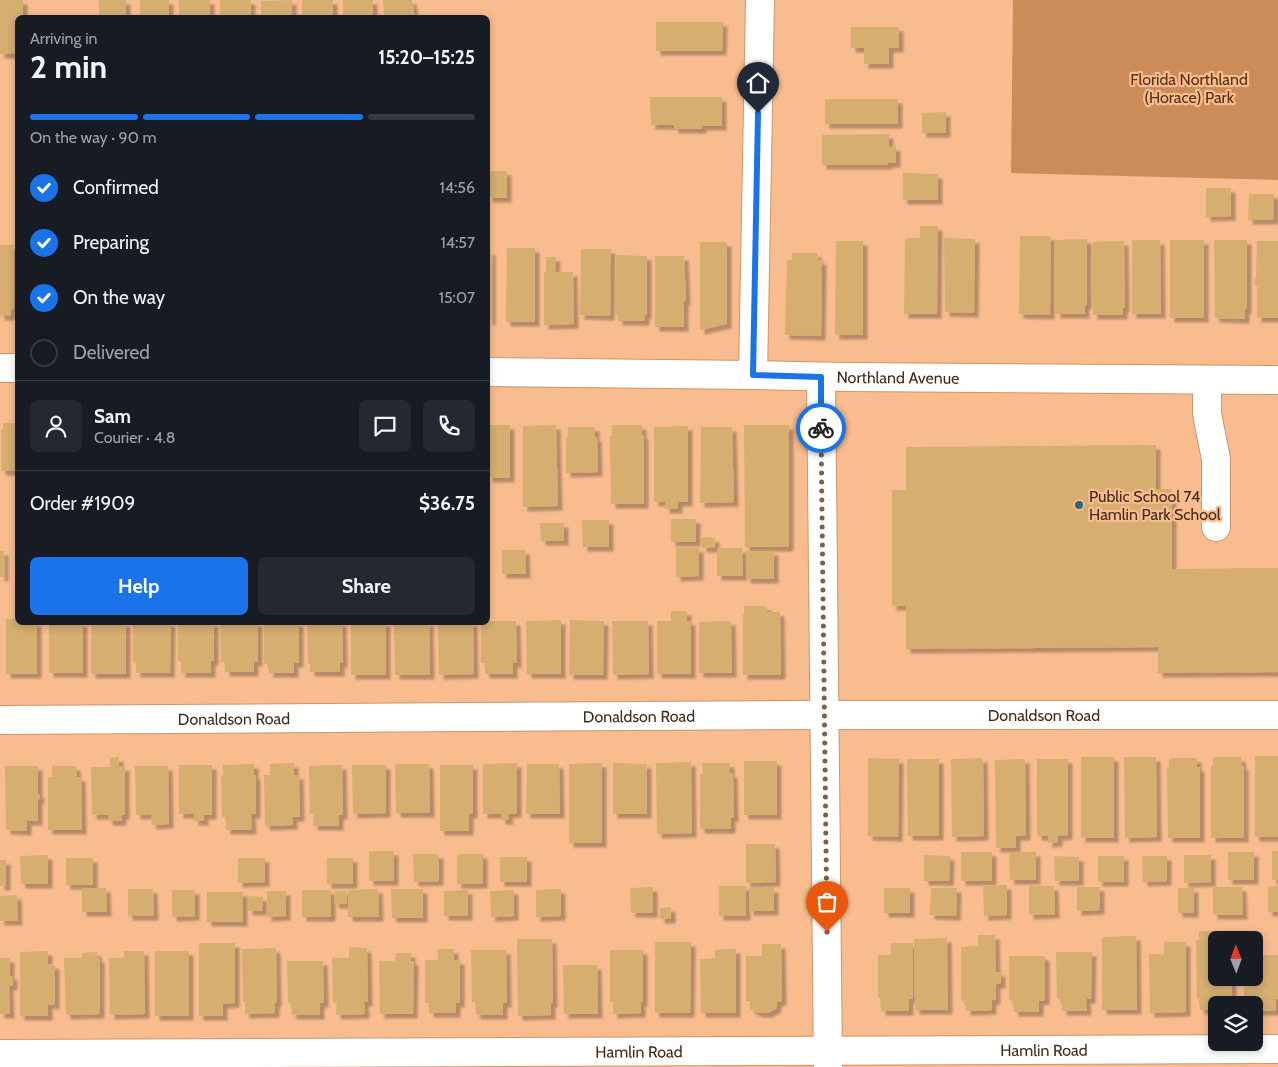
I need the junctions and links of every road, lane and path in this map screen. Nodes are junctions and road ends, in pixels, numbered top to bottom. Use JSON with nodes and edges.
{"nodes":[{"id":1,"x":760,"y":0,"type":"edge"},
{"id":2,"x":0,"y":368,"type":"edge"},
{"id":3,"x":15,"y":368,"type":"edge"},
{"id":4,"x":490,"y":372,"type":"edge"},
{"id":5,"x":753,"y":375,"type":"junction"},
{"id":6,"x":821,"y":377,"type":"junction"},
{"id":7,"x":1207,"y":380,"type":"junction"},
{"id":8,"x":1278,"y":380,"type":"edge"},
{"id":9,"x":1216,"y":527,"type":"dead end"},
{"id":10,"x":825,"y":715,"type":"junction"},
{"id":11,"x":1278,"y":715,"type":"edge"},
{"id":12,"x":0,"y":720,"type":"edge"},
{"id":13,"x":1278,"y":1049,"type":"edge"},
{"id":14,"x":0,"y":1054,"type":"edge"},
{"id":15,"x":828,"y":1059,"type":"edge"}],
"edges":[{"from":1,"to":5,"type":"street"},
{"from":2,"to":3,"type":"street"},
{"from":4,"to":5,"type":"street","name":"Northland Avenue"},
{"from":5,"to":6,"type":"street","name":"Northland Avenue"},
{"from":6,"to":7,"type":"street","name":"Northland Avenue"},
{"from":6,"to":10,"type":"street"},
{"from":7,"to":8,"type":"street","name":"Northland Avenue"},
{"from":7,"to":9,"type":"street"},
{"from":10,"to":11,"type":"street","name":"Donaldson Road"},
{"from":10,"to":12,"type":"street","name":"Donaldson Road"},
{"from":10,"to":15,"type":"street"},
{"from":13,"to":15,"type":"street","name":"Hamlin Road"},
{"from":14,"to":15,"type":"street","name":"Hamlin Road"}]}
